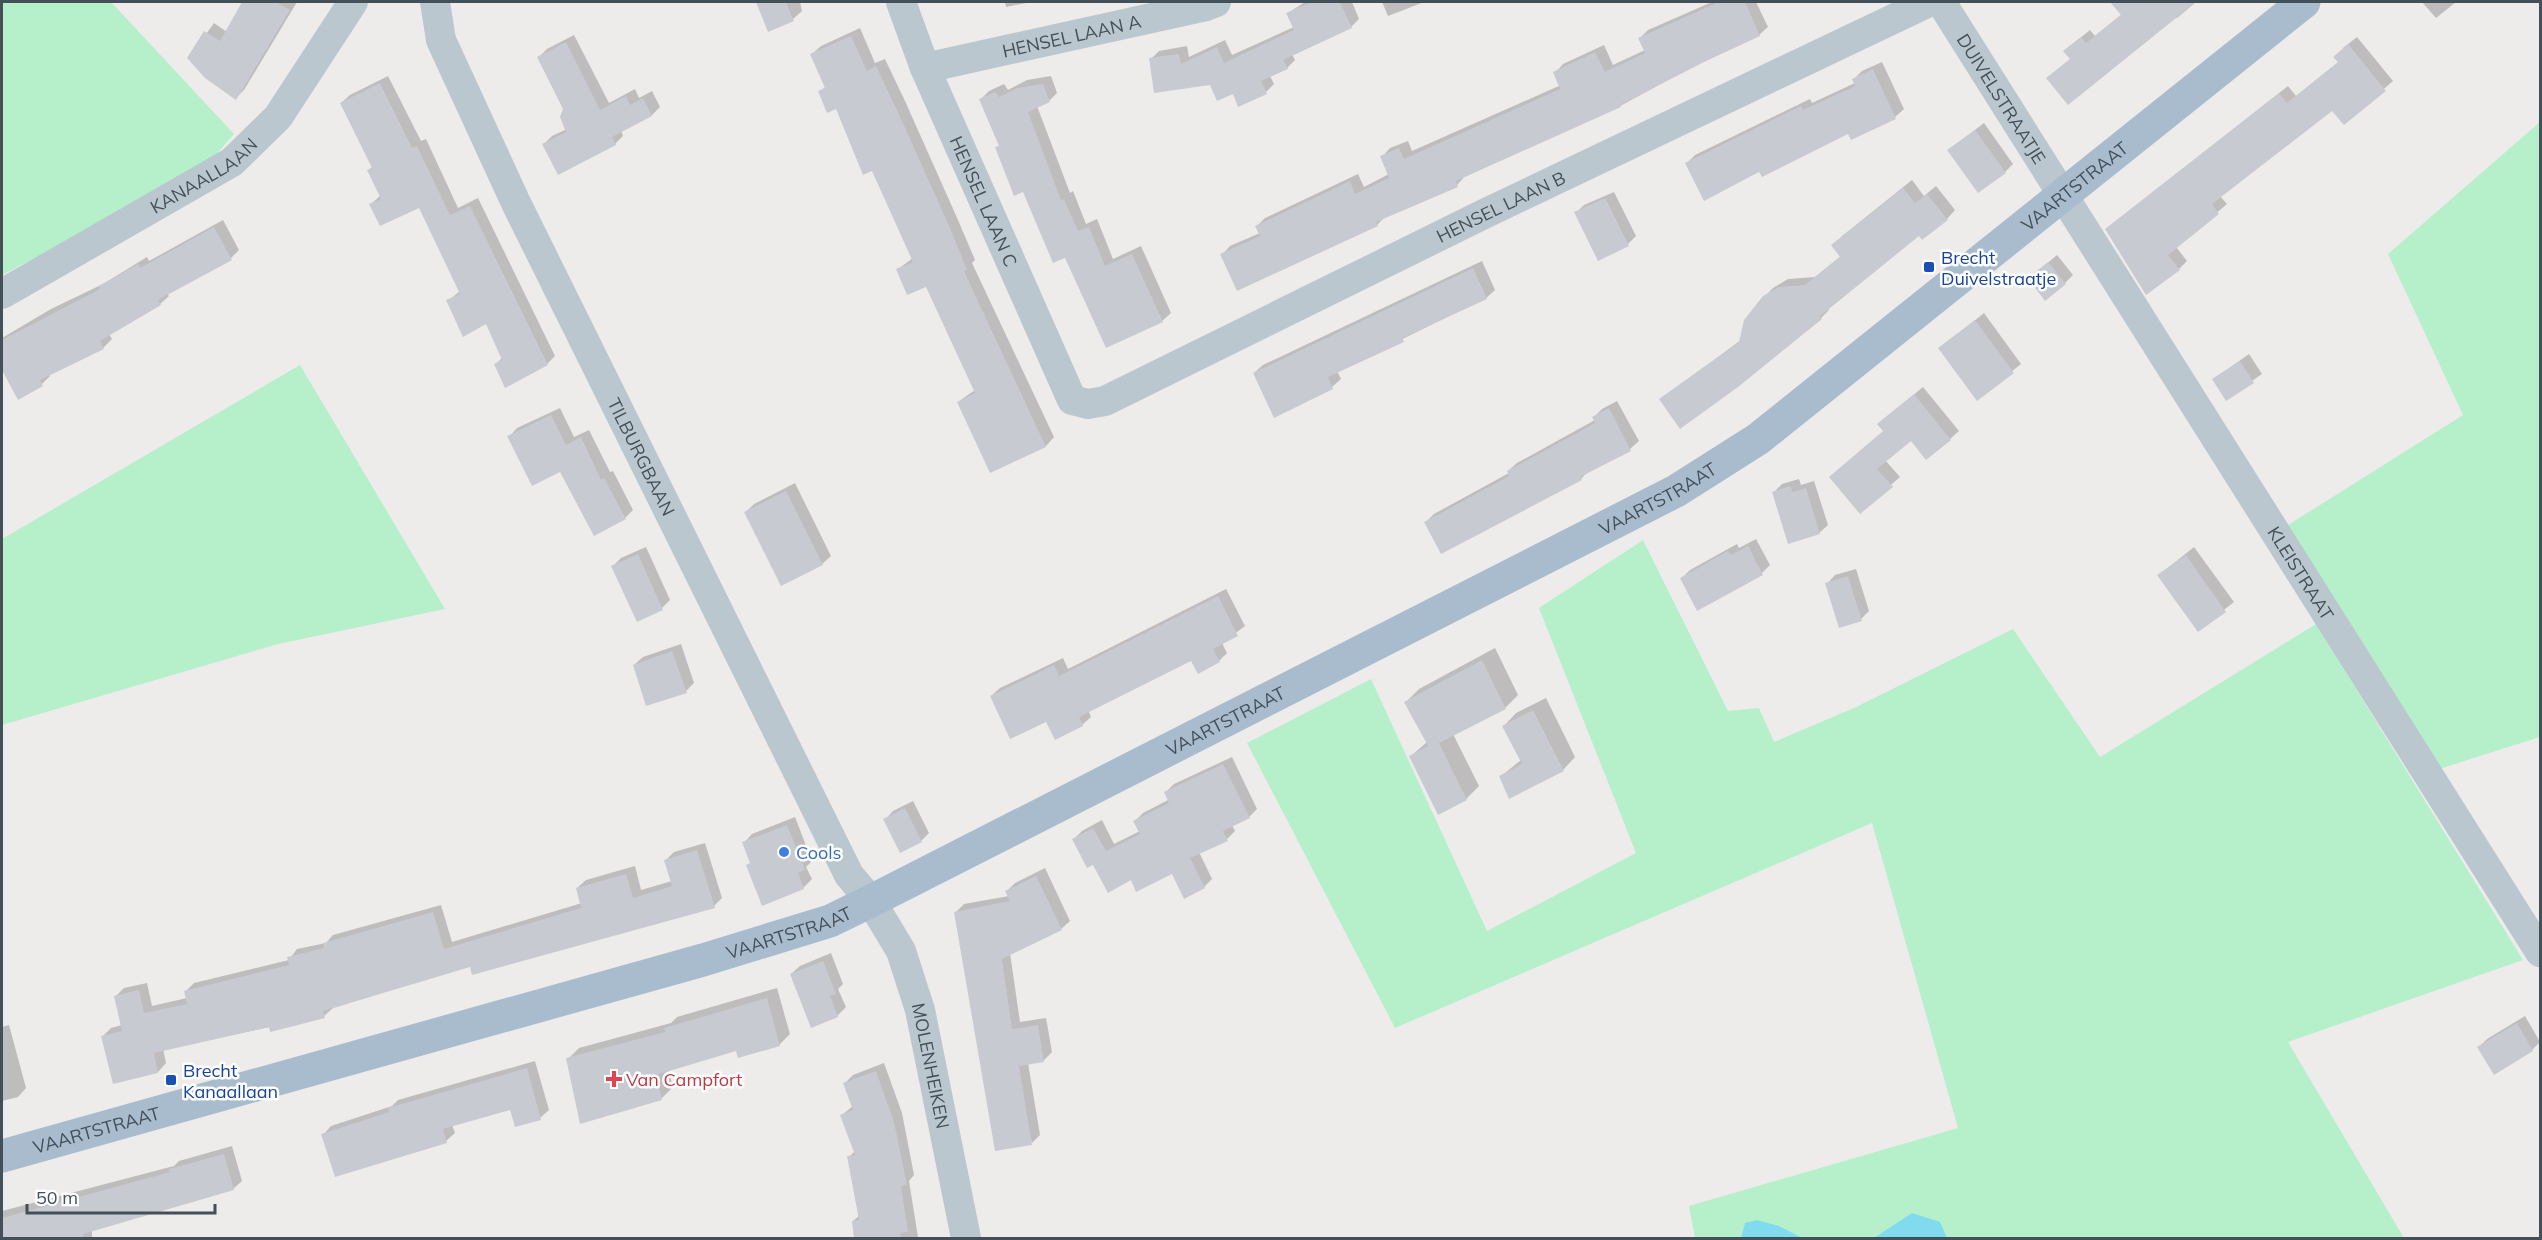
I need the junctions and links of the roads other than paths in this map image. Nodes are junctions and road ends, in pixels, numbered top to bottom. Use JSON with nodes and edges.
{"nodes":[{"id":1,"x":353,"y":2,"type":"edge"},
{"id":2,"x":435,"y":2,"type":"edge"},
{"id":3,"x":901,"y":2,"type":"edge"},
{"id":4,"x":1216,"y":2,"type":"edge"},
{"id":5,"x":1929,"y":2,"type":"edge"},
{"id":6,"x":1941,"y":2,"type":"edge"},
{"id":7,"x":2304,"y":2,"type":"edge"},
{"id":8,"x":925,"y":68,"type":"junction"},
{"id":9,"x":2061,"y":195,"type":"junction"},
{"id":10,"x":2,"y":294,"type":"edge"},
{"id":11,"x":1072,"y":400,"type":"joint"},
{"id":12,"x":871,"y":901,"type":"junction"},
{"id":13,"x":2541,"y":952,"type":"edge"},
{"id":14,"x":2,"y":1156,"type":"edge"},
{"id":15,"x":966,"y":1239,"type":"edge"}],
"edges":[{"from":1,"to":10,"type":"street","name":"KANAALLAAN"},
{"from":2,"to":12,"type":"street","name":"TILBURGBAAN"},
{"from":3,"to":8,"type":"street","name":"HENSEL LAAN C"},
{"from":4,"to":8,"type":"street","name":"HENSEL LAAN A"},
{"from":5,"to":11,"type":"street","name":"HENSEL LAAN B"},
{"from":6,"to":9,"type":"street","name":"DUIVELSTRAATJE"},
{"from":7,"to":9,"type":"main road","name":"VAARTSTRAAT"},
{"from":8,"to":11,"type":"street","name":"HENSEL LAAN C"},
{"from":9,"to":12,"type":"main road","name":"VAARTSTRAAT"},
{"from":9,"to":13,"type":"street","name":"KLEISTRAAT"},
{"from":12,"to":14,"type":"main road","name":"VAARTSTRAAT"},
{"from":12,"to":15,"type":"street","name":"MOLENHEIKEN"}]}
